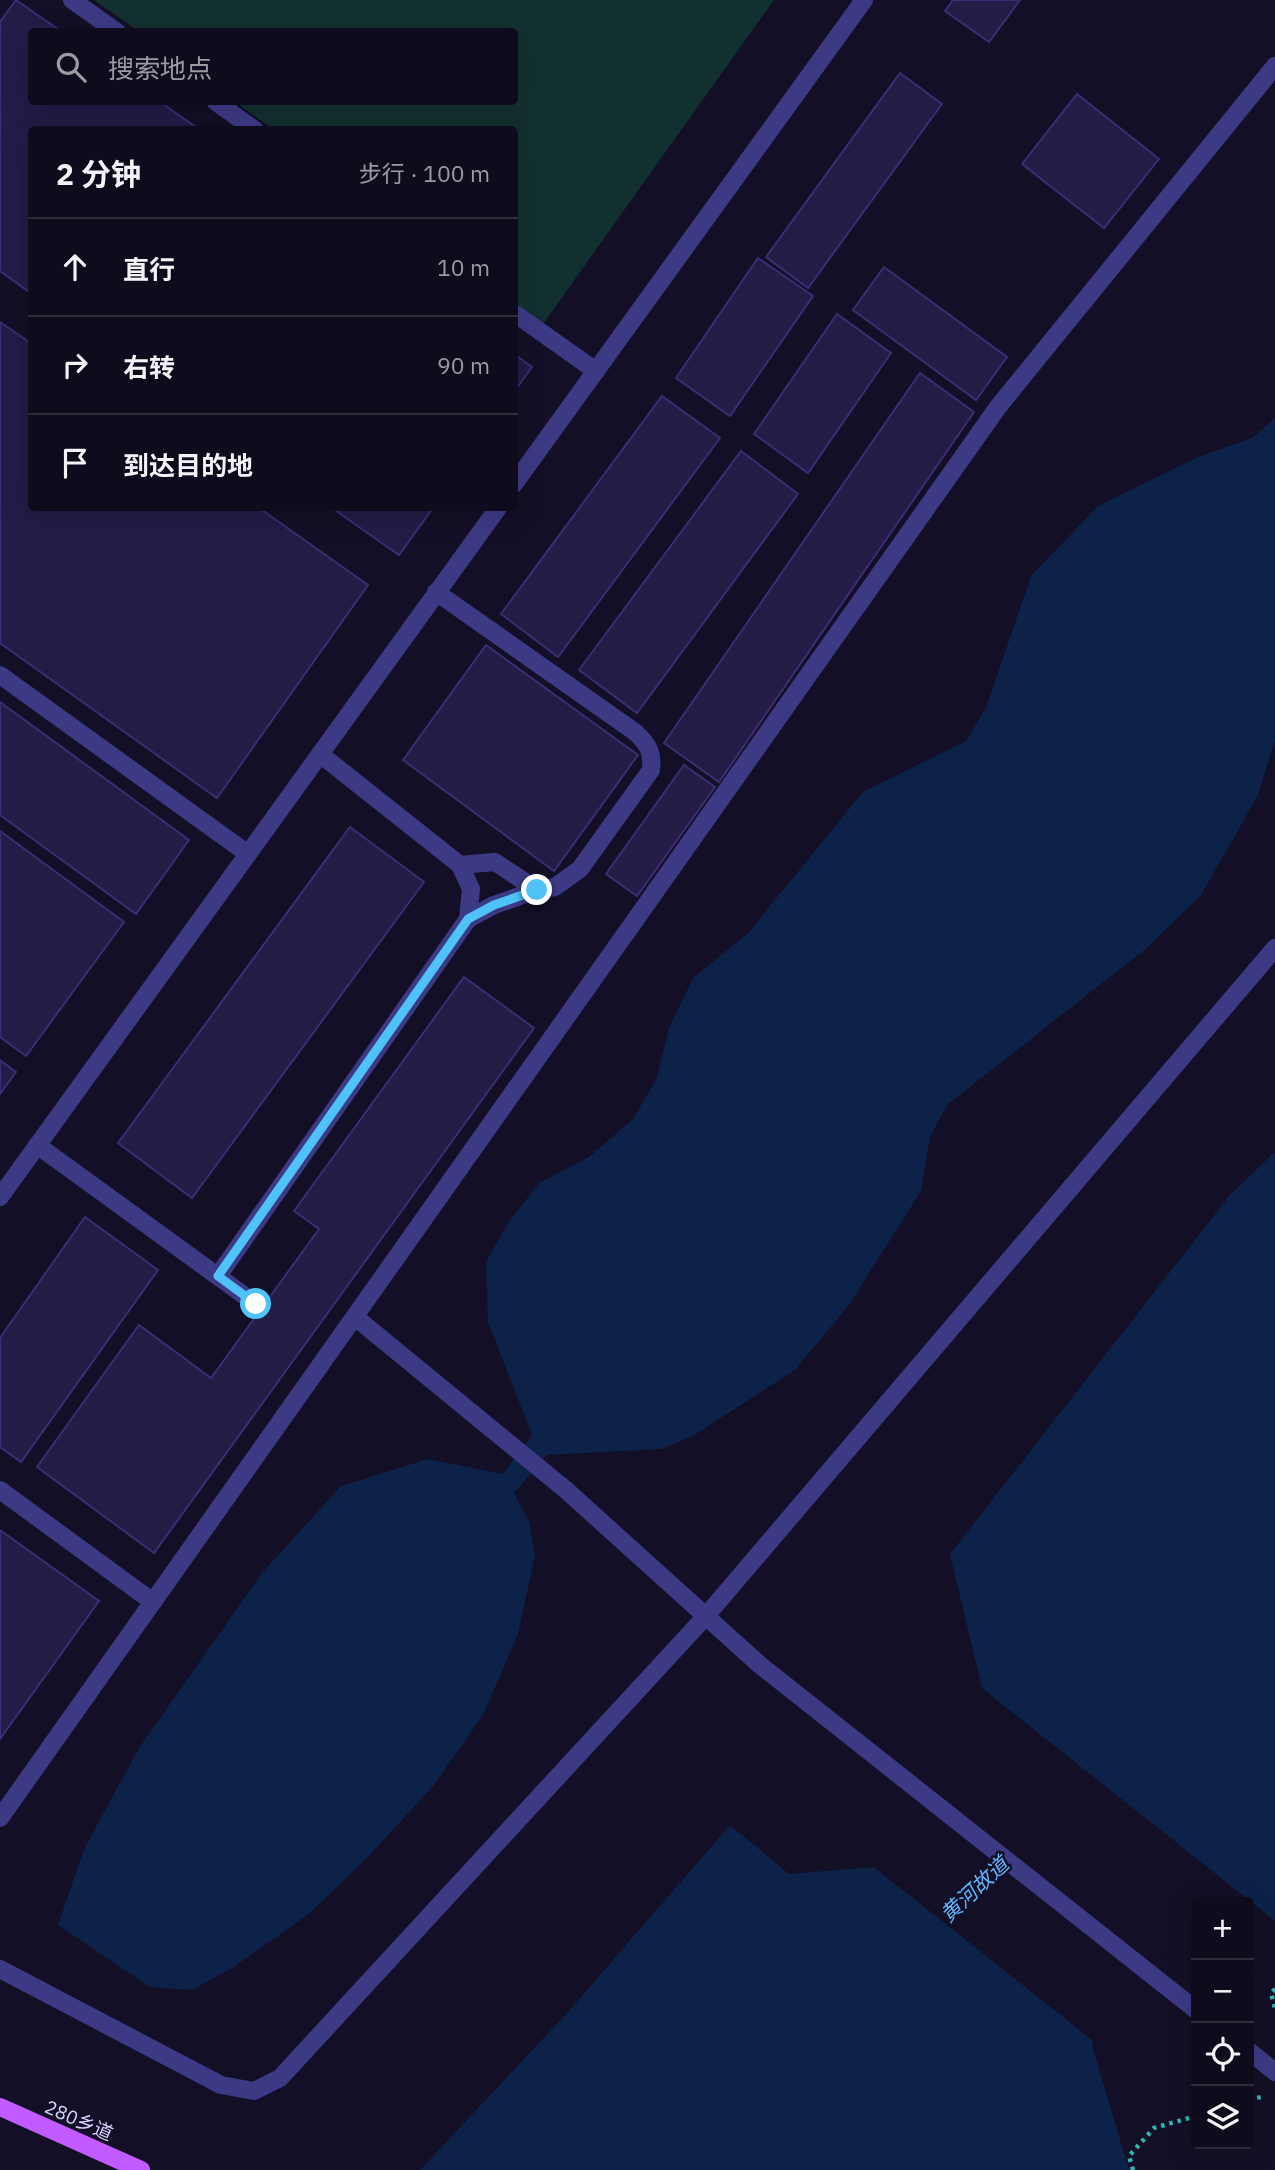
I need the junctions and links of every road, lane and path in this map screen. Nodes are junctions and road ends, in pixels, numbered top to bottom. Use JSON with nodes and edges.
{"nodes":[{"id":1,"x":72,"y":0,"type":"edge"},
{"id":2,"x":864,"y":0,"type":"edge"},
{"id":3,"x":111,"y":28,"type":"edge"},
{"id":4,"x":1275,"y":66,"type":"edge"},
{"id":5,"x":220,"y":105,"type":"edge"},
{"id":6,"x":249,"y":126,"type":"edge"},
{"id":7,"x":518,"y":316,"type":"edge"},
{"id":8,"x":596,"y":371,"type":"junction"},
{"id":9,"x":518,"y":478,"type":"edge"},
{"id":10,"x":496,"y":511,"type":"edge"},
{"id":11,"x":436,"y":592,"type":"junction"},
{"id":12,"x":0,"y":676,"type":"edge"},
{"id":13,"x":320,"y":754,"type":"junction"},
{"id":14,"x":248,"y":854,"type":"junction"},
{"id":15,"x":460,"y":865,"type":"junction"},
{"id":16,"x":537,"y":890,"type":"junction"},
{"id":17,"x":468,"y":919,"type":"junction"},
{"id":18,"x":1275,"y":948,"type":"edge"},
{"id":19,"x":37,"y":1145,"type":"junction"},
{"id":20,"x":0,"y":1197,"type":"edge"},
{"id":21,"x":218,"y":1276,"type":"junction"},
{"id":22,"x":256,"y":1304,"type":"dead end"},
{"id":23,"x":355,"y":1317,"type":"junction"},
{"id":24,"x":0,"y":1490,"type":"edge"},
{"id":25,"x":153,"y":1602,"type":"junction"},
{"id":26,"x":706,"y":1616,"type":"junction"},
{"id":27,"x":0,"y":1818,"type":"edge"},
{"id":28,"x":0,"y":1969,"type":"edge"},
{"id":29,"x":1275,"y":1989,"type":"edge"},
{"id":30,"x":1191,"y":2006,"type":"edge"},
{"id":31,"x":1275,"y":2008,"type":"edge"},
{"id":32,"x":1254,"y":2055,"type":"edge"},
{"id":33,"x":1275,"y":2072,"type":"edge"},
{"id":34,"x":0,"y":2108,"type":"edge"},
{"id":35,"x":1191,"y":2117,"type":"edge"},
{"id":36,"x":141,"y":2170,"type":"edge"},
{"id":37,"x":1133,"y":2170,"type":"edge"}],
"edges":[{"from":1,"to":3,"type":"lane"},
{"from":2,"to":8,"type":"lane"},
{"from":4,"to":23,"type":"lane"},
{"from":5,"to":6,"type":"lane"},
{"from":7,"to":8,"type":"lane"},
{"from":8,"to":9,"type":"lane"},
{"from":10,"to":11,"type":"lane"},
{"from":11,"to":13,"type":"lane"},
{"from":11,"to":16,"type":"lane"},
{"from":12,"to":14,"type":"lane"},
{"from":13,"to":14,"type":"lane"},
{"from":13,"to":15,"type":"lane"},
{"from":14,"to":19,"type":"lane"},
{"from":15,"to":16,"type":"lane"},
{"from":15,"to":17,"type":"lane"},
{"from":16,"to":17,"type":"lane"},
{"from":17,"to":21,"type":"lane"},
{"from":18,"to":26,"type":"lane"},
{"from":19,"to":20,"type":"lane"},
{"from":19,"to":21,"type":"lane"},
{"from":21,"to":22,"type":"lane"},
{"from":23,"to":25,"type":"lane"},
{"from":23,"to":26,"type":"lane"},
{"from":24,"to":25,"type":"lane"},
{"from":25,"to":27,"type":"lane"},
{"from":26,"to":28,"type":"lane"},
{"from":26,"to":30,"type":"lane"},
{"from":29,"to":31,"type":"path"},
{"from":32,"to":33,"type":"lane"},
{"from":34,"to":36,"type":"main road","name":"280乡道"},
{"from":35,"to":37,"type":"path"}]}
